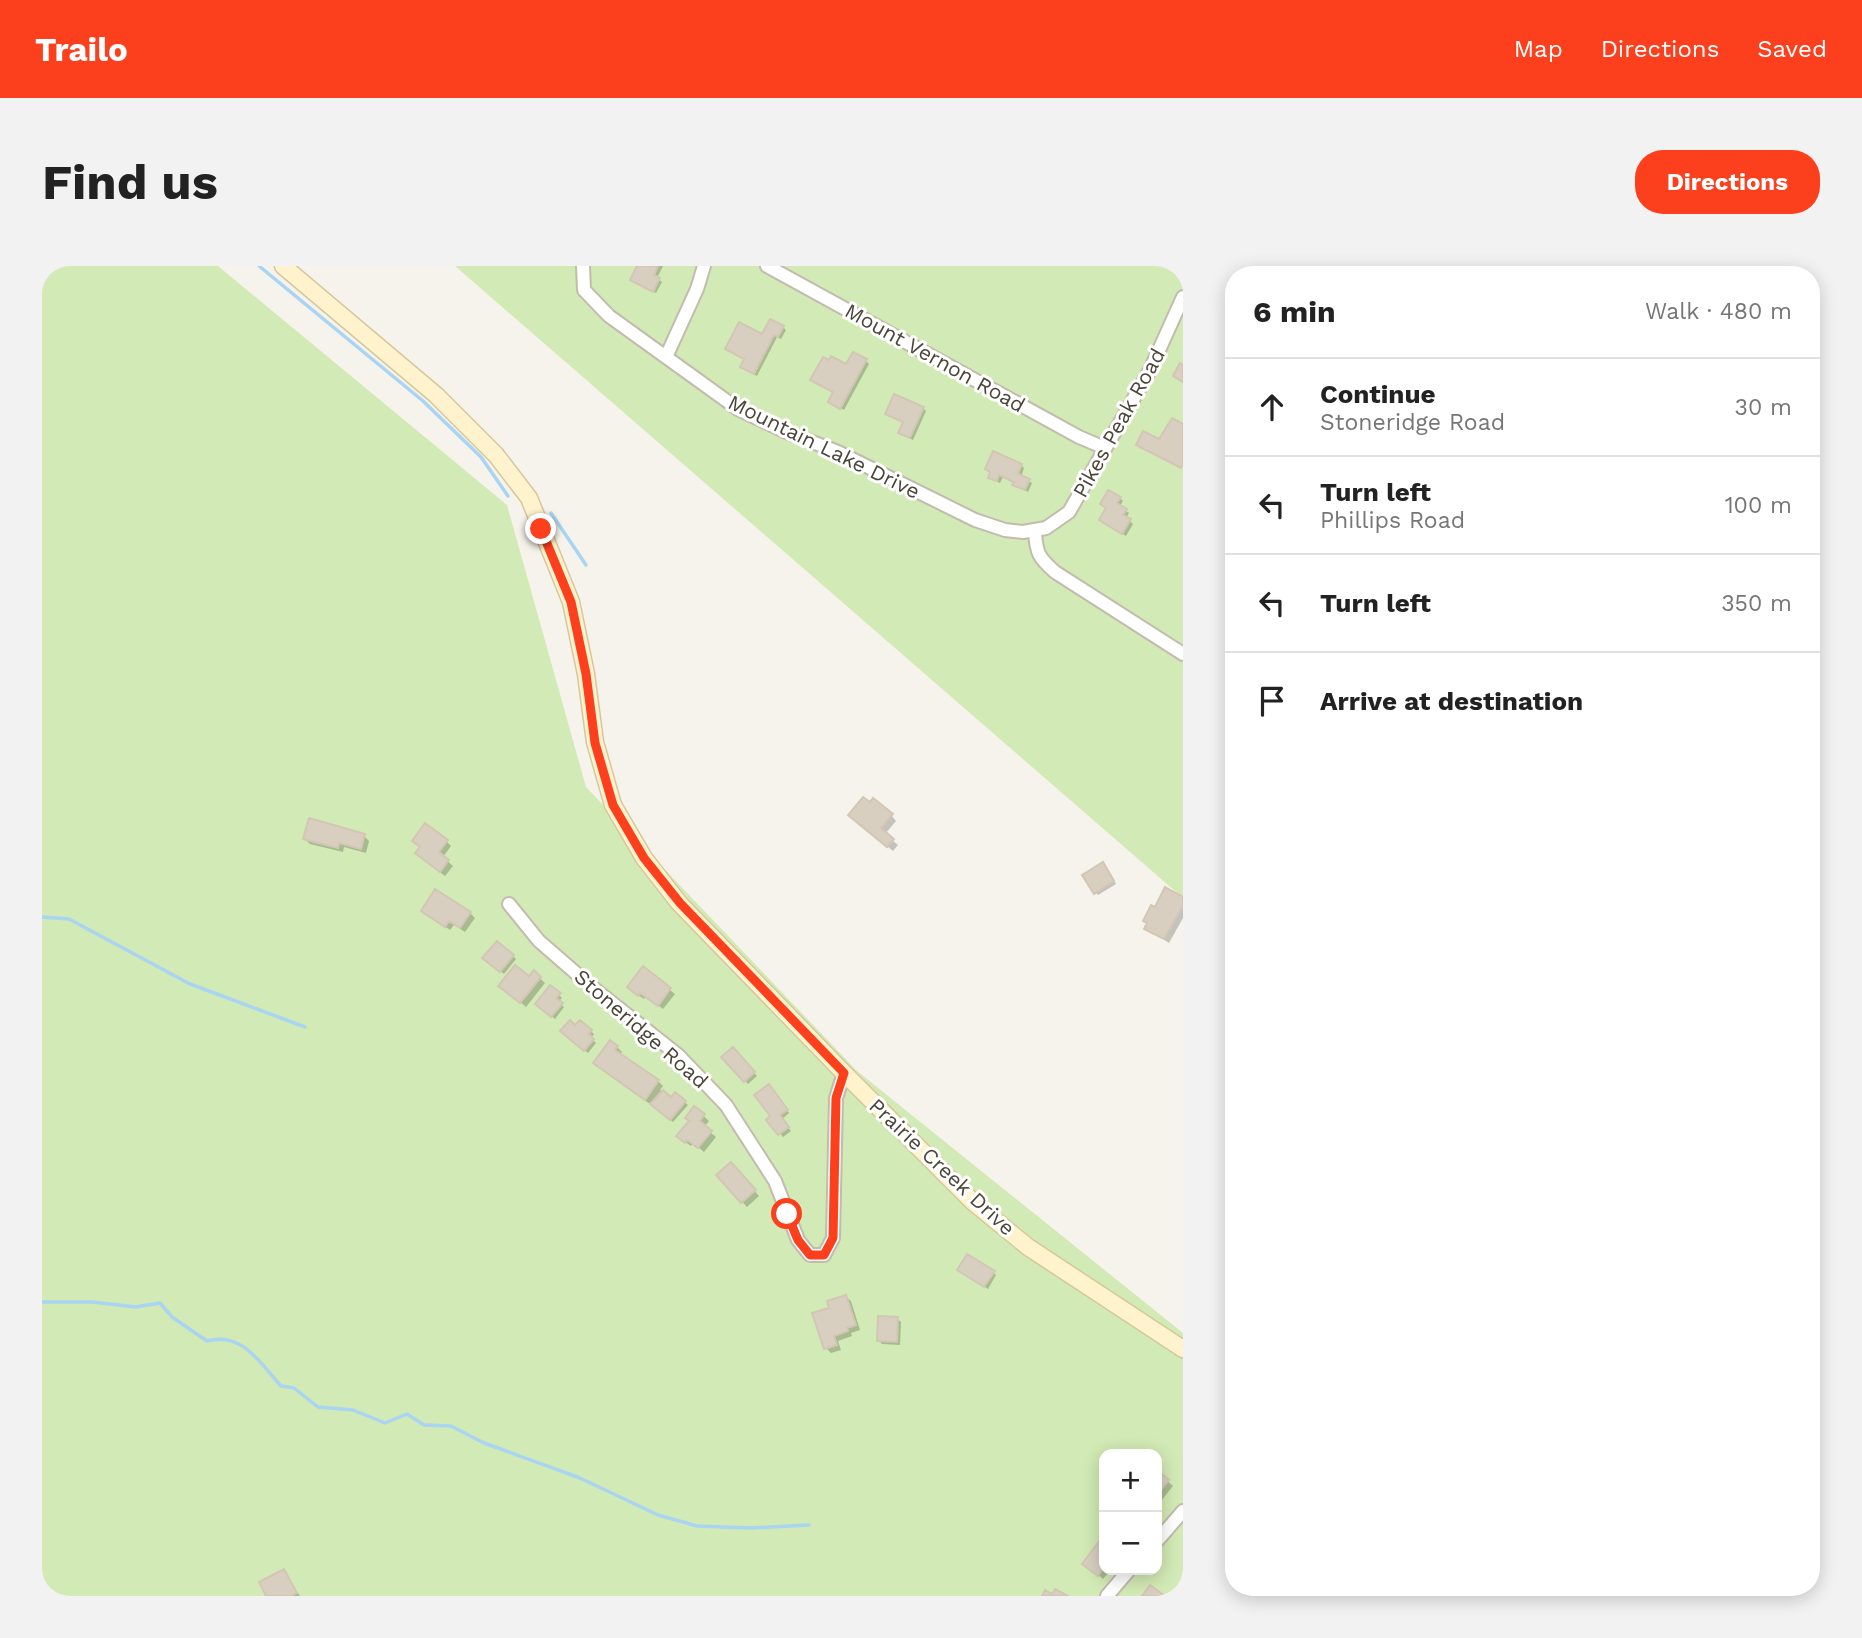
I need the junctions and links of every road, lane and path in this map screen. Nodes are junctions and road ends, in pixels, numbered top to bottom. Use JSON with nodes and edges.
{"nodes":[{"id":1,"x":283,"y":266,"type":"edge"},
{"id":2,"x":583,"y":266,"type":"edge"},
{"id":3,"x":704,"y":266,"type":"edge"},
{"id":4,"x":767,"y":266,"type":"edge"},
{"id":5,"x":1183,"y":298,"type":"edge"},
{"id":6,"x":666,"y":357,"type":"junction"},
{"id":7,"x":1105,"y":447,"type":"junction"},
{"id":8,"x":1035,"y":531,"type":"junction"},
{"id":9,"x":1183,"y":654,"type":"edge"},
{"id":10,"x":509,"y":904,"type":"dead end"},
{"id":11,"x":844,"y":1073,"type":"junction"},
{"id":12,"x":1183,"y":1349,"type":"edge"},
{"id":13,"x":1183,"y":1511,"type":"edge"},
{"id":14,"x":1162,"y":1535,"type":"edge"},
{"id":15,"x":1125,"y":1575,"type":"edge"},
{"id":16,"x":1107,"y":1596,"type":"edge"}],
"edges":[{"from":1,"to":11,"type":"main road","name":"Prairie Creek Drive"},
{"from":2,"to":6,"type":"street","name":"Mountain Lake Drive"},
{"from":3,"to":6,"type":"street"},
{"from":4,"to":7,"type":"street","name":"Mount Vernon Road"},
{"from":5,"to":7,"type":"street","name":"Pikes Peak Road"},
{"from":6,"to":8,"type":"street","name":"Mountain Lake Drive"},
{"from":7,"to":8,"type":"street","name":"Pikes Peak Road"},
{"from":8,"to":9,"type":"street"},
{"from":10,"to":11,"type":"street","name":"Stoneridge Road"},
{"from":11,"to":12,"type":"main road","name":"Prairie Creek Drive"},
{"from":13,"to":14,"type":"street"},
{"from":15,"to":16,"type":"street"}]}
